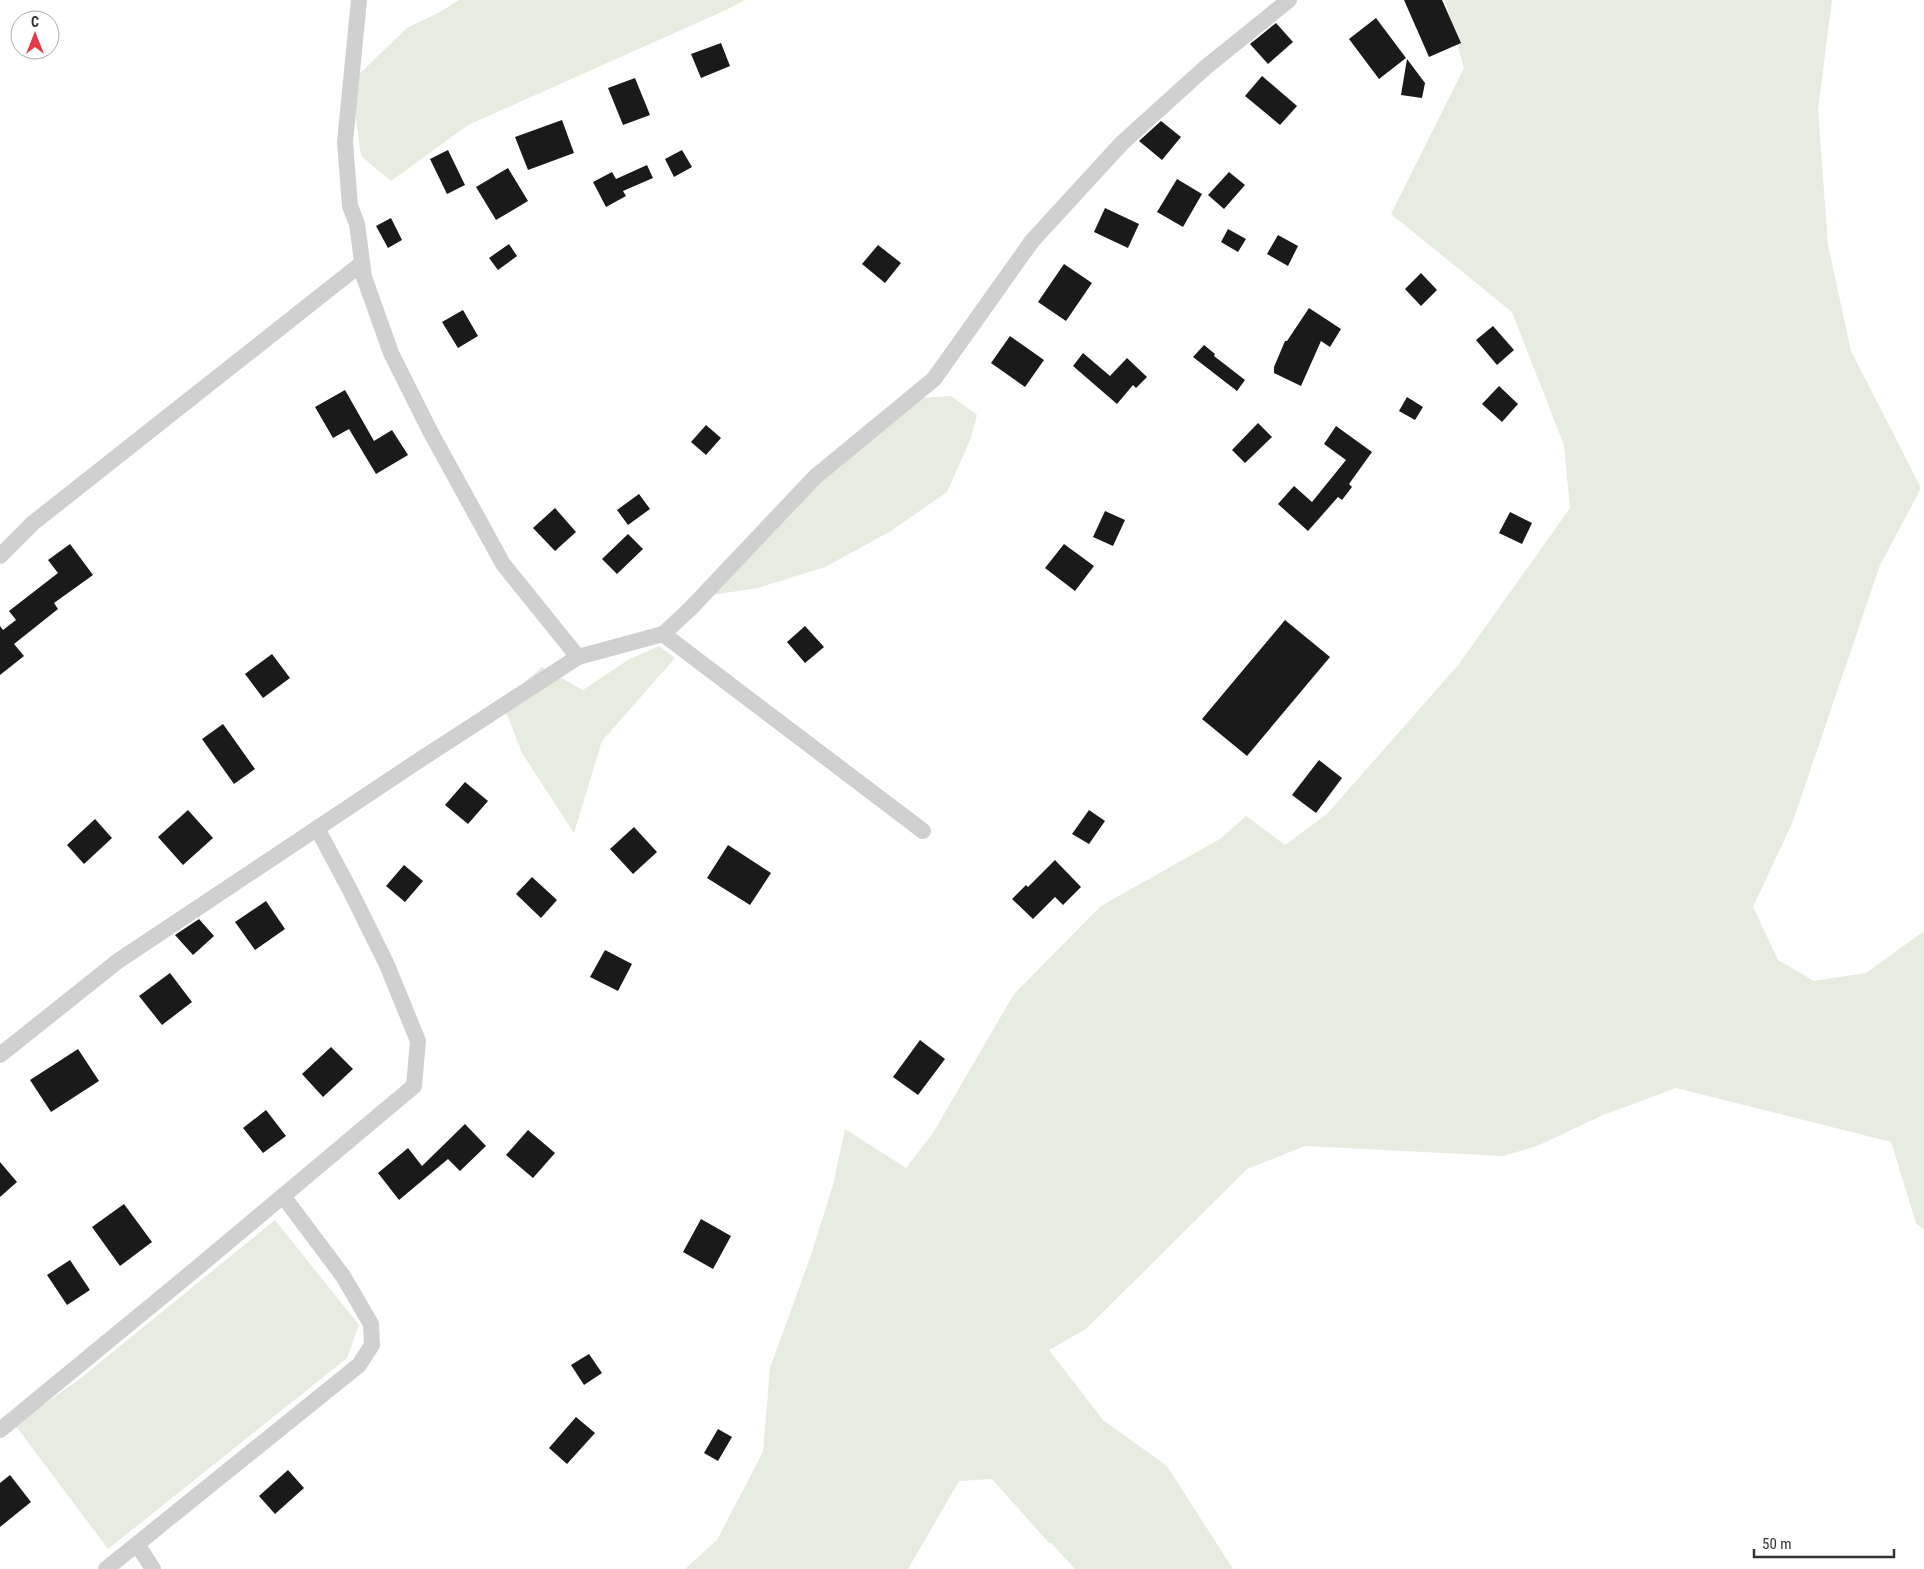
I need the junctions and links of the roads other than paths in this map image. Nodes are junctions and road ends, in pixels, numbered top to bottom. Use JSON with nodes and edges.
{"nodes":[{"id":1,"x":359,"y":0,"type":"edge"},
{"id":2,"x":1289,"y":0,"type":"edge"},
{"id":3,"x":361,"y":264,"type":"junction"},
{"id":4,"x":0,"y":556,"type":"edge"},
{"id":5,"x":663,"y":634,"type":"junction"},
{"id":6,"x":578,"y":657,"type":"junction"},
{"id":7,"x":317,"y":828,"type":"junction"},
{"id":8,"x":924,"y":831,"type":"dead end"},
{"id":9,"x":0,"y":1055,"type":"edge"},
{"id":10,"x":283,"y":1196,"type":"junction"},
{"id":11,"x":0,"y":1430,"type":"edge"},
{"id":12,"x":137,"y":1544,"type":"junction"},
{"id":13,"x":106,"y":1569,"type":"edge"},
{"id":14,"x":153,"y":1569,"type":"edge"}],
"edges":[{"from":1,"to":3,"type":"street"},
{"from":2,"to":5,"type":"street"},
{"from":3,"to":4,"type":"street"},
{"from":3,"to":6,"type":"street"},
{"from":5,"to":6,"type":"street"},
{"from":5,"to":8,"type":"street"},
{"from":6,"to":7,"type":"street"},
{"from":7,"to":9,"type":"street"},
{"from":7,"to":10,"type":"street"},
{"from":10,"to":11,"type":"street"},
{"from":10,"to":12,"type":"street"},
{"from":12,"to":13,"type":"street"},
{"from":12,"to":14,"type":"street"}]}
